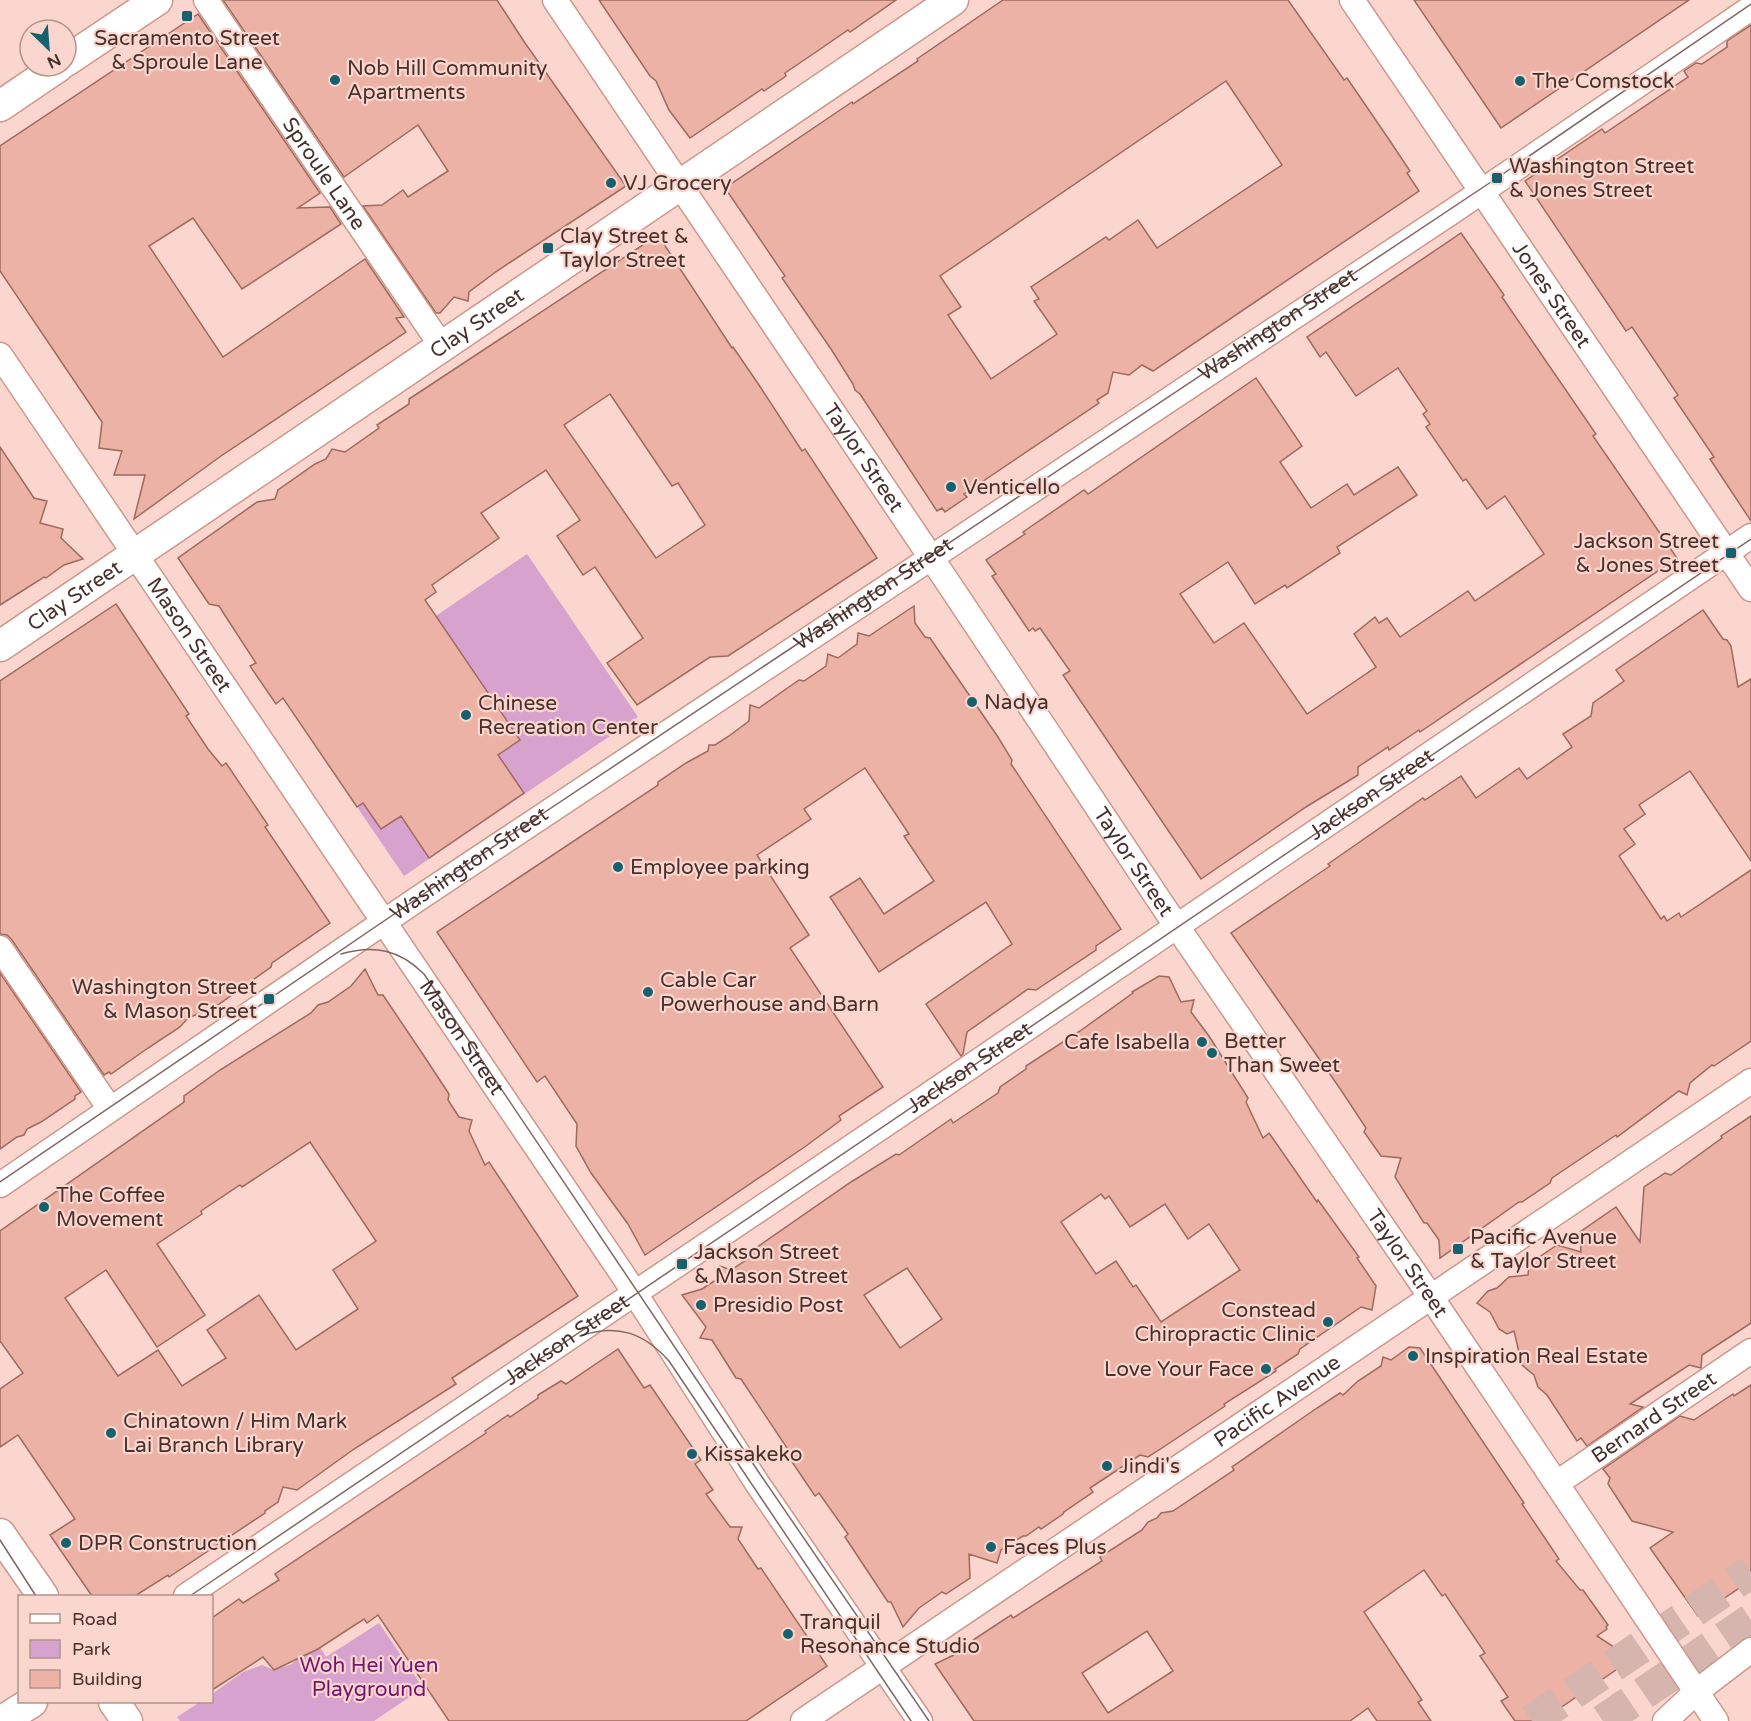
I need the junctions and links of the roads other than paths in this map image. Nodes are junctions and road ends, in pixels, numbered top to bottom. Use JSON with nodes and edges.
{"nodes":[{"id":1,"x":157,"y":0,"type":"edge"},
{"id":2,"x":206,"y":0,"type":"edge"},
{"id":3,"x":555,"y":0,"type":"edge"},
{"id":4,"x":953,"y":0,"type":"edge"},
{"id":5,"x":1352,"y":0,"type":"edge"},
{"id":6,"x":1751,"y":8,"type":"edge"},
{"id":7,"x":78,"y":53,"type":"edge"},
{"id":8,"x":41,"y":78,"type":"edge"},
{"id":9,"x":0,"y":106,"type":"edge"},
{"id":10,"x":680,"y":185,"type":"junction"},
{"id":11,"x":1481,"y":191,"type":"junction"},
{"id":12,"x":443,"y":348,"type":"junction"},
{"id":13,"x":0,"y":355,"type":"edge"},
{"id":14,"x":1751,"y":536,"type":"edge"},
{"id":15,"x":1726,"y":552,"type":"junction"},
{"id":16,"x":135,"y":555,"type":"junction"},
{"id":17,"x":931,"y":556,"type":"junction"},
{"id":18,"x":1751,"y":589,"type":"edge"},
{"id":19,"x":0,"y":646,"type":"edge"},
{"id":20,"x":383,"y":923,"type":"junction"},
{"id":21,"x":1176,"y":926,"type":"junction"},
{"id":22,"x":0,"y":948,"type":"edge"},
{"id":23,"x":1751,"y":1081,"type":"edge"},
{"id":24,"x":110,"y":1109,"type":"junction"},
{"id":25,"x":0,"y":1185,"type":"edge"},
{"id":26,"x":635,"y":1293,"type":"junction"},
{"id":27,"x":1431,"y":1297,"type":"junction"},
{"id":28,"x":1751,"y":1351,"type":"edge"},
{"id":29,"x":1557,"y":1483,"type":"junction"},
{"id":30,"x":0,"y":1534,"type":"edge"},
{"id":31,"x":42,"y":1595,"type":"edge"},
{"id":32,"x":187,"y":1595,"type":"edge"},
{"id":33,"x":1751,"y":1650,"type":"edge"},
{"id":34,"x":884,"y":1667,"type":"junction"},
{"id":35,"x":1696,"y":1692,"type":"junction"},
{"id":36,"x":29,"y":1703,"type":"edge"},
{"id":37,"x":115,"y":1703,"type":"edge"},
{"id":38,"x":2,"y":1721,"type":"edge"},
{"id":39,"x":126,"y":1721,"type":"edge"},
{"id":40,"x":803,"y":1721,"type":"edge"},
{"id":41,"x":920,"y":1721,"type":"edge"},
{"id":42,"x":1665,"y":1721,"type":"edge"},
{"id":43,"x":1716,"y":1721,"type":"edge"}],
"edges":[{"from":1,"to":7,"type":"street"},
{"from":2,"to":12,"type":"street","name":"Sproule Lane"},
{"from":3,"to":10,"type":"street","name":"Taylor Street"},
{"from":4,"to":10,"type":"street","name":"Clay Street"},
{"from":5,"to":11,"type":"street","name":"Jones Street"},
{"from":6,"to":11,"type":"street","name":"Washington Street"},
{"from":8,"to":9,"type":"street"},
{"from":10,"to":12,"type":"street","name":"Clay Street"},
{"from":10,"to":17,"type":"street","name":"Taylor Street"},
{"from":11,"to":15,"type":"street","name":"Jones Street"},
{"from":11,"to":17,"type":"street","name":"Washington Street"},
{"from":12,"to":16,"type":"street","name":"Clay Street"},
{"from":13,"to":16,"type":"street","name":"Mason Street"},
{"from":14,"to":15,"type":"street","name":"Jackson Street"},
{"from":15,"to":18,"type":"street","name":"Jones Street"},
{"from":15,"to":21,"type":"street","name":"Jackson Street"},
{"from":16,"to":19,"type":"street","name":"Clay Street"},
{"from":16,"to":20,"type":"street","name":"Mason Street"},
{"from":17,"to":20,"type":"street","name":"Washington Street"},
{"from":17,"to":21,"type":"street","name":"Taylor Street"},
{"from":20,"to":24,"type":"street","name":"Washington Street"},
{"from":20,"to":26,"type":"street","name":"Mason Street"},
{"from":21,"to":26,"type":"street","name":"Jackson Street"},
{"from":21,"to":27,"type":"street","name":"Taylor Street"},
{"from":22,"to":24,"type":"street"},
{"from":23,"to":27,"type":"street","name":"Pacific Avenue"},
{"from":24,"to":25,"type":"street","name":"Washington Street"},
{"from":26,"to":32,"type":"street","name":"Jackson Street"},
{"from":26,"to":34,"type":"street","name":"Mason Street"},
{"from":27,"to":29,"type":"street","name":"Taylor Street"},
{"from":27,"to":34,"type":"street","name":"Pacific Avenue"},
{"from":28,"to":29,"type":"street","name":"Bernard Street"},
{"from":29,"to":35,"type":"street","name":"Taylor Street"},
{"from":30,"to":31,"type":"street"},
{"from":33,"to":35,"type":"street"},
{"from":34,"to":40,"type":"street","name":"Pacific Avenue"},
{"from":34,"to":41,"type":"street","name":"Mason Street"},
{"from":35,"to":42,"type":"street"},
{"from":35,"to":43,"type":"street","name":"Taylor Street"},
{"from":36,"to":38,"type":"street"},
{"from":37,"to":39,"type":"street"}]}
